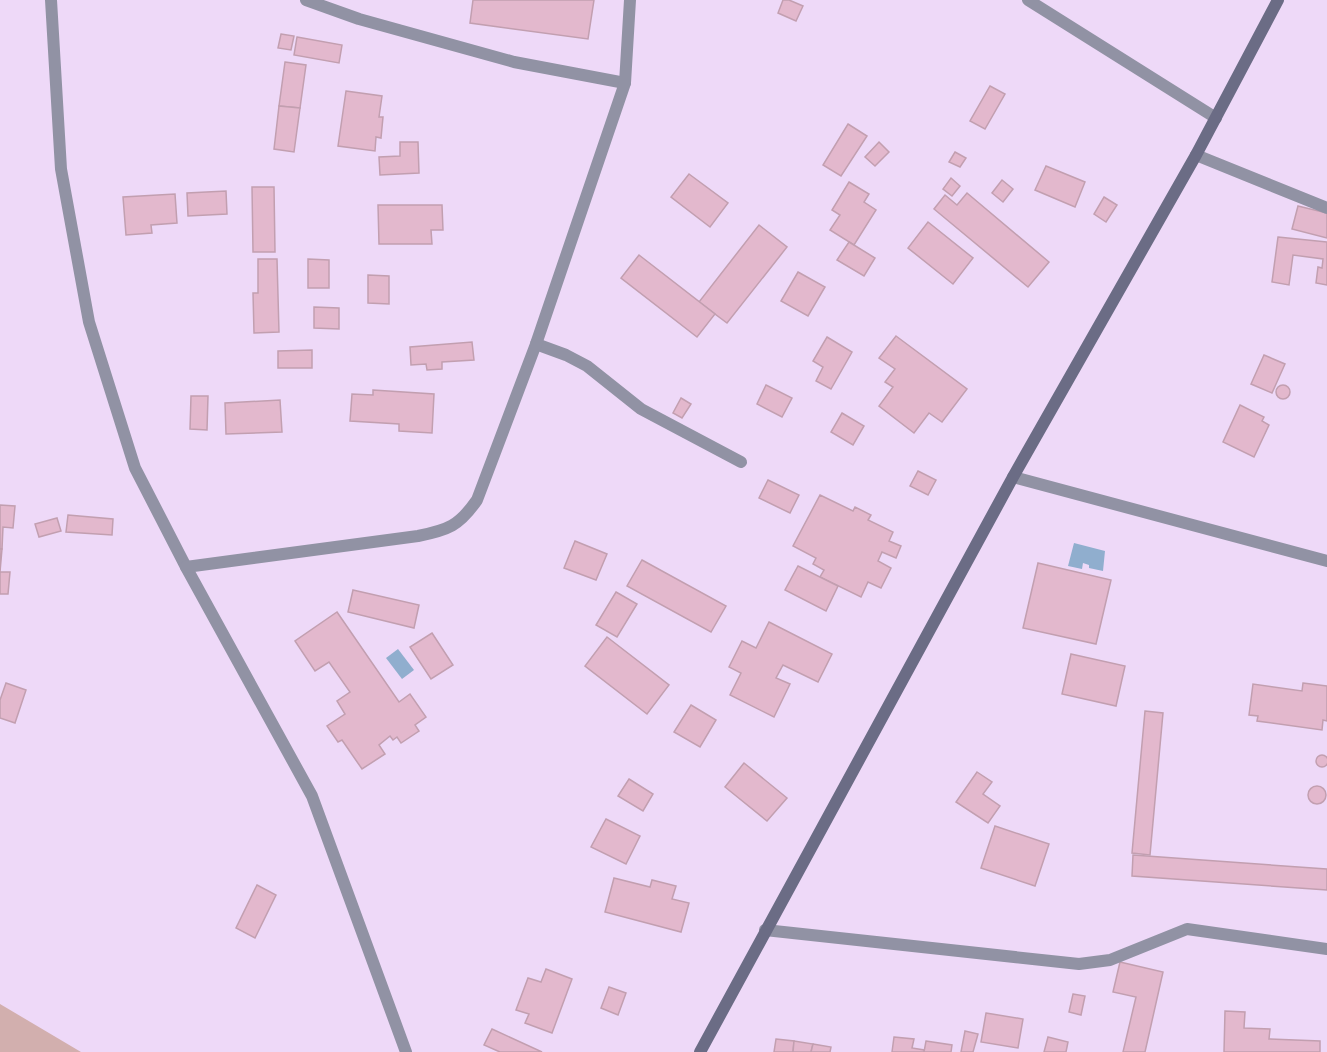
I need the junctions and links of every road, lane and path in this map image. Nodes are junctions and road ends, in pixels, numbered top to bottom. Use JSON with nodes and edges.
{"nodes":[{"id":1,"x":51,"y":0,"type":"edge"},
{"id":2,"x":306,"y":0,"type":"edge"},
{"id":3,"x":630,"y":0,"type":"edge"},
{"id":4,"x":1028,"y":0,"type":"edge"},
{"id":5,"x":1278,"y":0,"type":"edge"},
{"id":6,"x":625,"y":83,"type":"junction"},
{"id":7,"x":1216,"y":118,"type":"junction"},
{"id":8,"x":1196,"y":155,"type":"junction"},
{"id":9,"x":1327,"y":208,"type":"edge"},
{"id":10,"x":536,"y":344,"type":"junction"},
{"id":11,"x":741,"y":462,"type":"dead end"},
{"id":12,"x":1013,"y":477,"type":"junction"},
{"id":13,"x":1327,"y":561,"type":"edge"},
{"id":14,"x":186,"y":567,"type":"junction"},
{"id":15,"x":765,"y":930,"type":"junction"},
{"id":16,"x":1327,"y":949,"type":"edge"},
{"id":17,"x":406,"y":1052,"type":"edge"},
{"id":18,"x":700,"y":1052,"type":"edge"}],
"edges":[{"from":1,"to":14,"type":"street"},
{"from":2,"to":6,"type":"street"},
{"from":3,"to":6,"type":"street"},
{"from":4,"to":7,"type":"street"},
{"from":5,"to":7,"type":"street"},
{"from":6,"to":10,"type":"street"},
{"from":7,"to":8,"type":"street"},
{"from":8,"to":9,"type":"street"},
{"from":8,"to":12,"type":"street"},
{"from":10,"to":11,"type":"street"},
{"from":10,"to":14,"type":"street"},
{"from":12,"to":13,"type":"street"},
{"from":12,"to":15,"type":"street"},
{"from":14,"to":17,"type":"street"},
{"from":15,"to":16,"type":"street"},
{"from":15,"to":18,"type":"street"}]}
